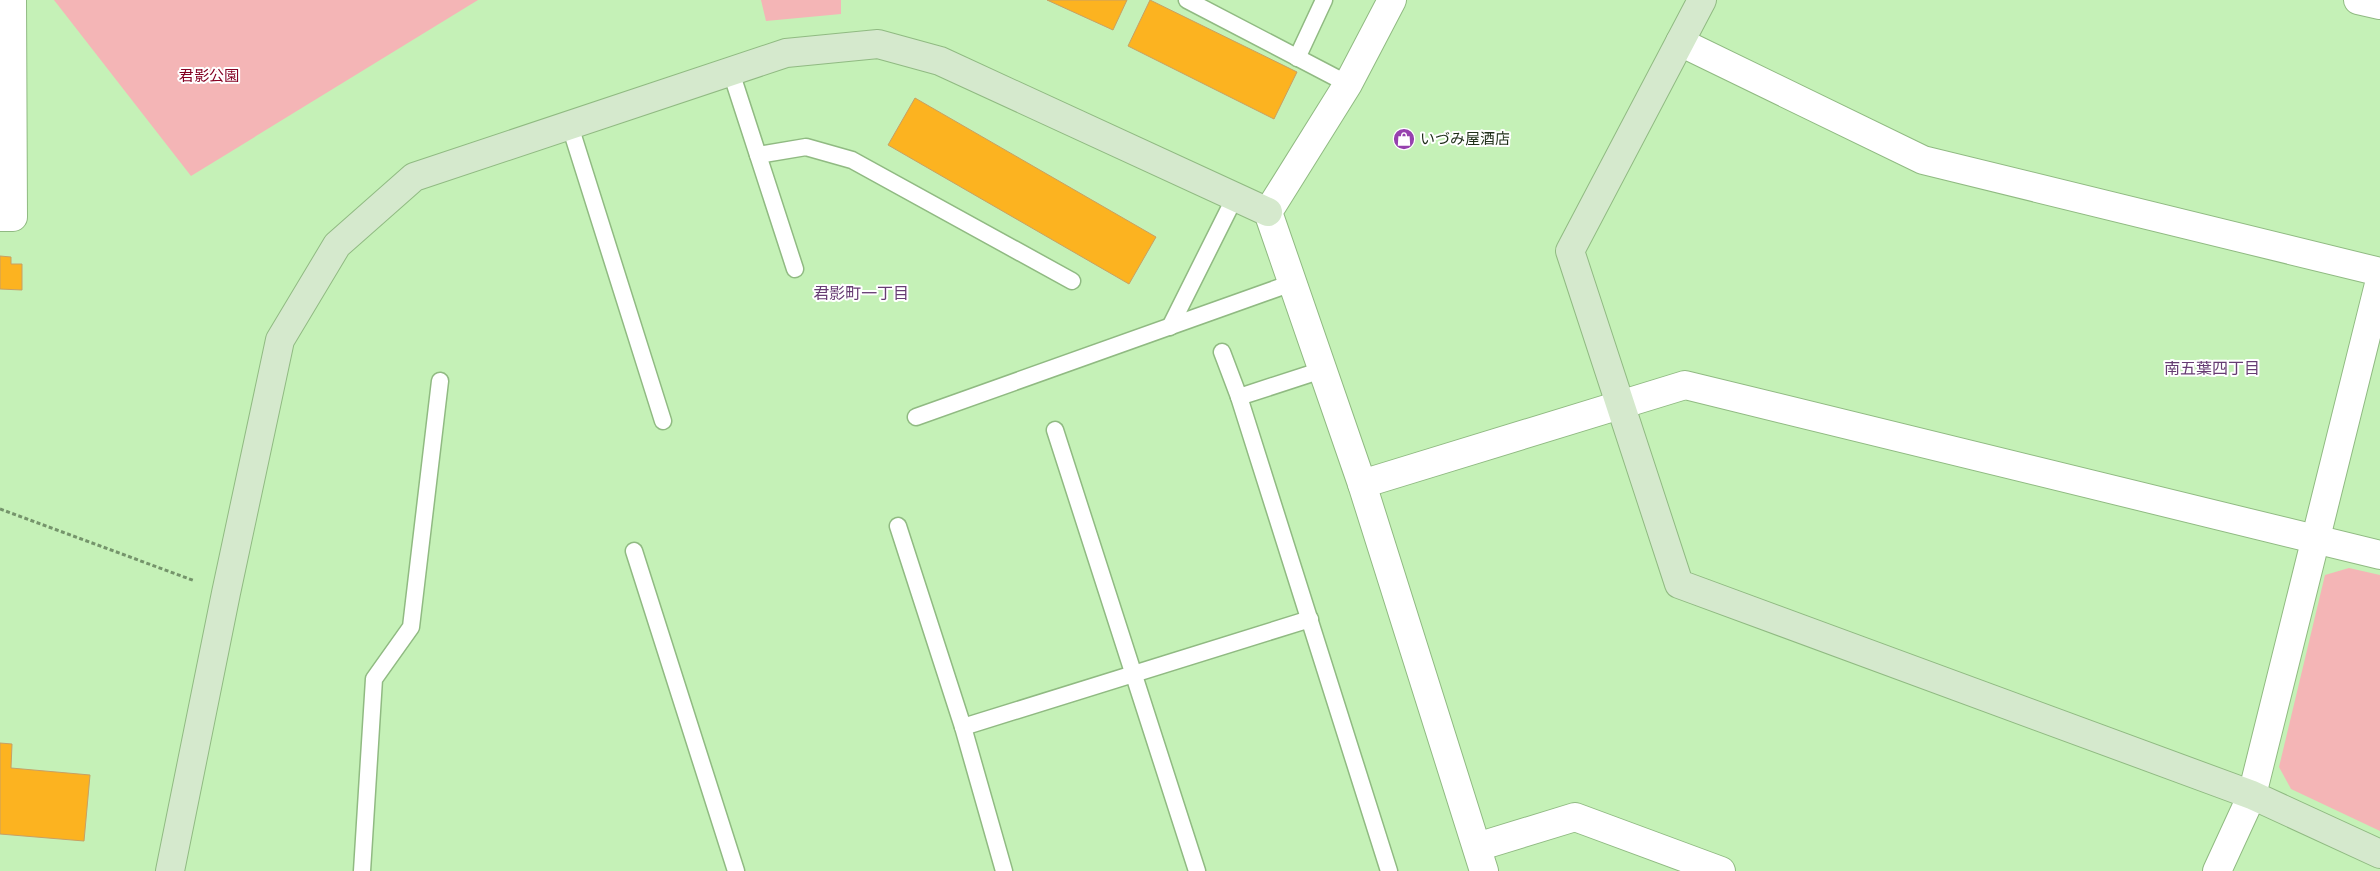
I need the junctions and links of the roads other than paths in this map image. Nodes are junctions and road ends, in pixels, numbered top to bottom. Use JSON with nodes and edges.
{"nodes":[{"id":1,"x":12,"y":0,"type":"edge"},
{"id":2,"x":1187,"y":0,"type":"edge"},
{"id":3,"x":1324,"y":0,"type":"edge"},
{"id":4,"x":1392,"y":0,"type":"edge"},
{"id":5,"x":1702,"y":0,"type":"edge"},
{"id":6,"x":2358,"y":0,"type":"edge"},
{"id":7,"x":2380,"y":5,"type":"edge"},
{"id":8,"x":1680,"y":42,"type":"junction"},
{"id":9,"x":1297,"y":58,"type":"junction"},
{"id":10,"x":731,"y":72,"type":"junction"},
{"id":11,"x":1348,"y":84,"type":"junction"},
{"id":12,"x":570,"y":126,"type":"junction"},
{"id":13,"x":758,"y":155,"type":"junction"},
{"id":14,"x":1235,"y":197,"type":"junction"},
{"id":15,"x":1268,"y":212,"type":"junction"},
{"id":16,"x":0,"y":217,"type":"edge"},
{"id":17,"x":795,"y":268,"type":"dead end"},
{"id":18,"x":2380,"y":272,"type":"edge"},
{"id":19,"x":2380,"y":280,"type":"edge"},
{"id":20,"x":1072,"y":281,"type":"dead end"},
{"id":21,"x":1292,"y":283,"type":"junction"},
{"id":22,"x":1170,"y":327,"type":"junction"},
{"id":23,"x":1222,"y":352,"type":"dead end"},
{"id":24,"x":1322,"y":370,"type":"junction"},
{"id":25,"x":440,"y":381,"type":"dead end"},
{"id":26,"x":1239,"y":397,"type":"junction"},
{"id":27,"x":1619,"y":405,"type":"junction"},
{"id":28,"x":916,"y":417,"type":"dead end"},
{"id":29,"x":663,"y":421,"type":"dead end"},
{"id":30,"x":1055,"y":430,"type":"dead end"},
{"id":31,"x":1362,"y":484,"type":"junction"},
{"id":32,"x":898,"y":526,"type":"dead end"},
{"id":33,"x":2315,"y":540,"type":"junction"},
{"id":34,"x":634,"y":550,"type":"dead end"},
{"id":35,"x":2380,"y":555,"type":"edge"},
{"id":36,"x":1310,"y":619,"type":"junction"},
{"id":37,"x":1133,"y":674,"type":"junction"},
{"id":38,"x":963,"y":727,"type":"junction"},
{"id":39,"x":2252,"y":795,"type":"junction"},
{"id":40,"x":2380,"y":854,"type":"edge"},
{"id":41,"x":1480,"y":859,"type":"edge"},
{"id":42,"x":170,"y":871,"type":"edge"},
{"id":43,"x":362,"y":871,"type":"edge"},
{"id":44,"x":736,"y":871,"type":"edge"},
{"id":45,"x":1004,"y":871,"type":"edge"},
{"id":46,"x":1197,"y":871,"type":"edge"},
{"id":47,"x":1389,"y":871,"type":"edge"},
{"id":48,"x":1720,"y":871,"type":"edge"},
{"id":49,"x":2217,"y":871,"type":"edge"}],
"edges":[{"from":1,"to":16,"type":"street"},
{"from":2,"to":9,"type":"lane"},
{"from":3,"to":9,"type":"lane"},
{"from":4,"to":11,"type":"street"},
{"from":5,"to":8,"type":"street"},
{"from":6,"to":7,"type":"street"},
{"from":8,"to":18,"type":"street"},
{"from":8,"to":27,"type":"street"},
{"from":9,"to":11,"type":"lane"},
{"from":10,"to":12,"type":"street"},
{"from":10,"to":13,"type":"lane"},
{"from":10,"to":14,"type":"street"},
{"from":11,"to":15,"type":"street"},
{"from":12,"to":29,"type":"lane"},
{"from":12,"to":42,"type":"street"},
{"from":13,"to":17,"type":"lane"},
{"from":13,"to":20,"type":"lane"},
{"from":14,"to":15,"type":"street"},
{"from":14,"to":22,"type":"lane"},
{"from":15,"to":21,"type":"street"},
{"from":19,"to":33,"type":"street"},
{"from":21,"to":22,"type":"lane"},
{"from":21,"to":24,"type":"street"},
{"from":22,"to":28,"type":"lane"},
{"from":23,"to":26,"type":"lane"},
{"from":24,"to":26,"type":"lane"},
{"from":24,"to":31,"type":"street"},
{"from":25,"to":43,"type":"lane"},
{"from":26,"to":36,"type":"lane"},
{"from":27,"to":31,"type":"street"},
{"from":27,"to":33,"type":"street"},
{"from":27,"to":39,"type":"street"},
{"from":30,"to":37,"type":"lane"},
{"from":31,"to":41,"type":"street"},
{"from":32,"to":38,"type":"lane"},
{"from":33,"to":35,"type":"street"},
{"from":33,"to":39,"type":"street"},
{"from":34,"to":44,"type":"lane"},
{"from":36,"to":37,"type":"lane"},
{"from":36,"to":47,"type":"lane"},
{"from":37,"to":38,"type":"lane"},
{"from":37,"to":46,"type":"lane"},
{"from":38,"to":45,"type":"lane"},
{"from":39,"to":40,"type":"street"},
{"from":39,"to":49,"type":"street"},
{"from":41,"to":48,"type":"street"}]}
